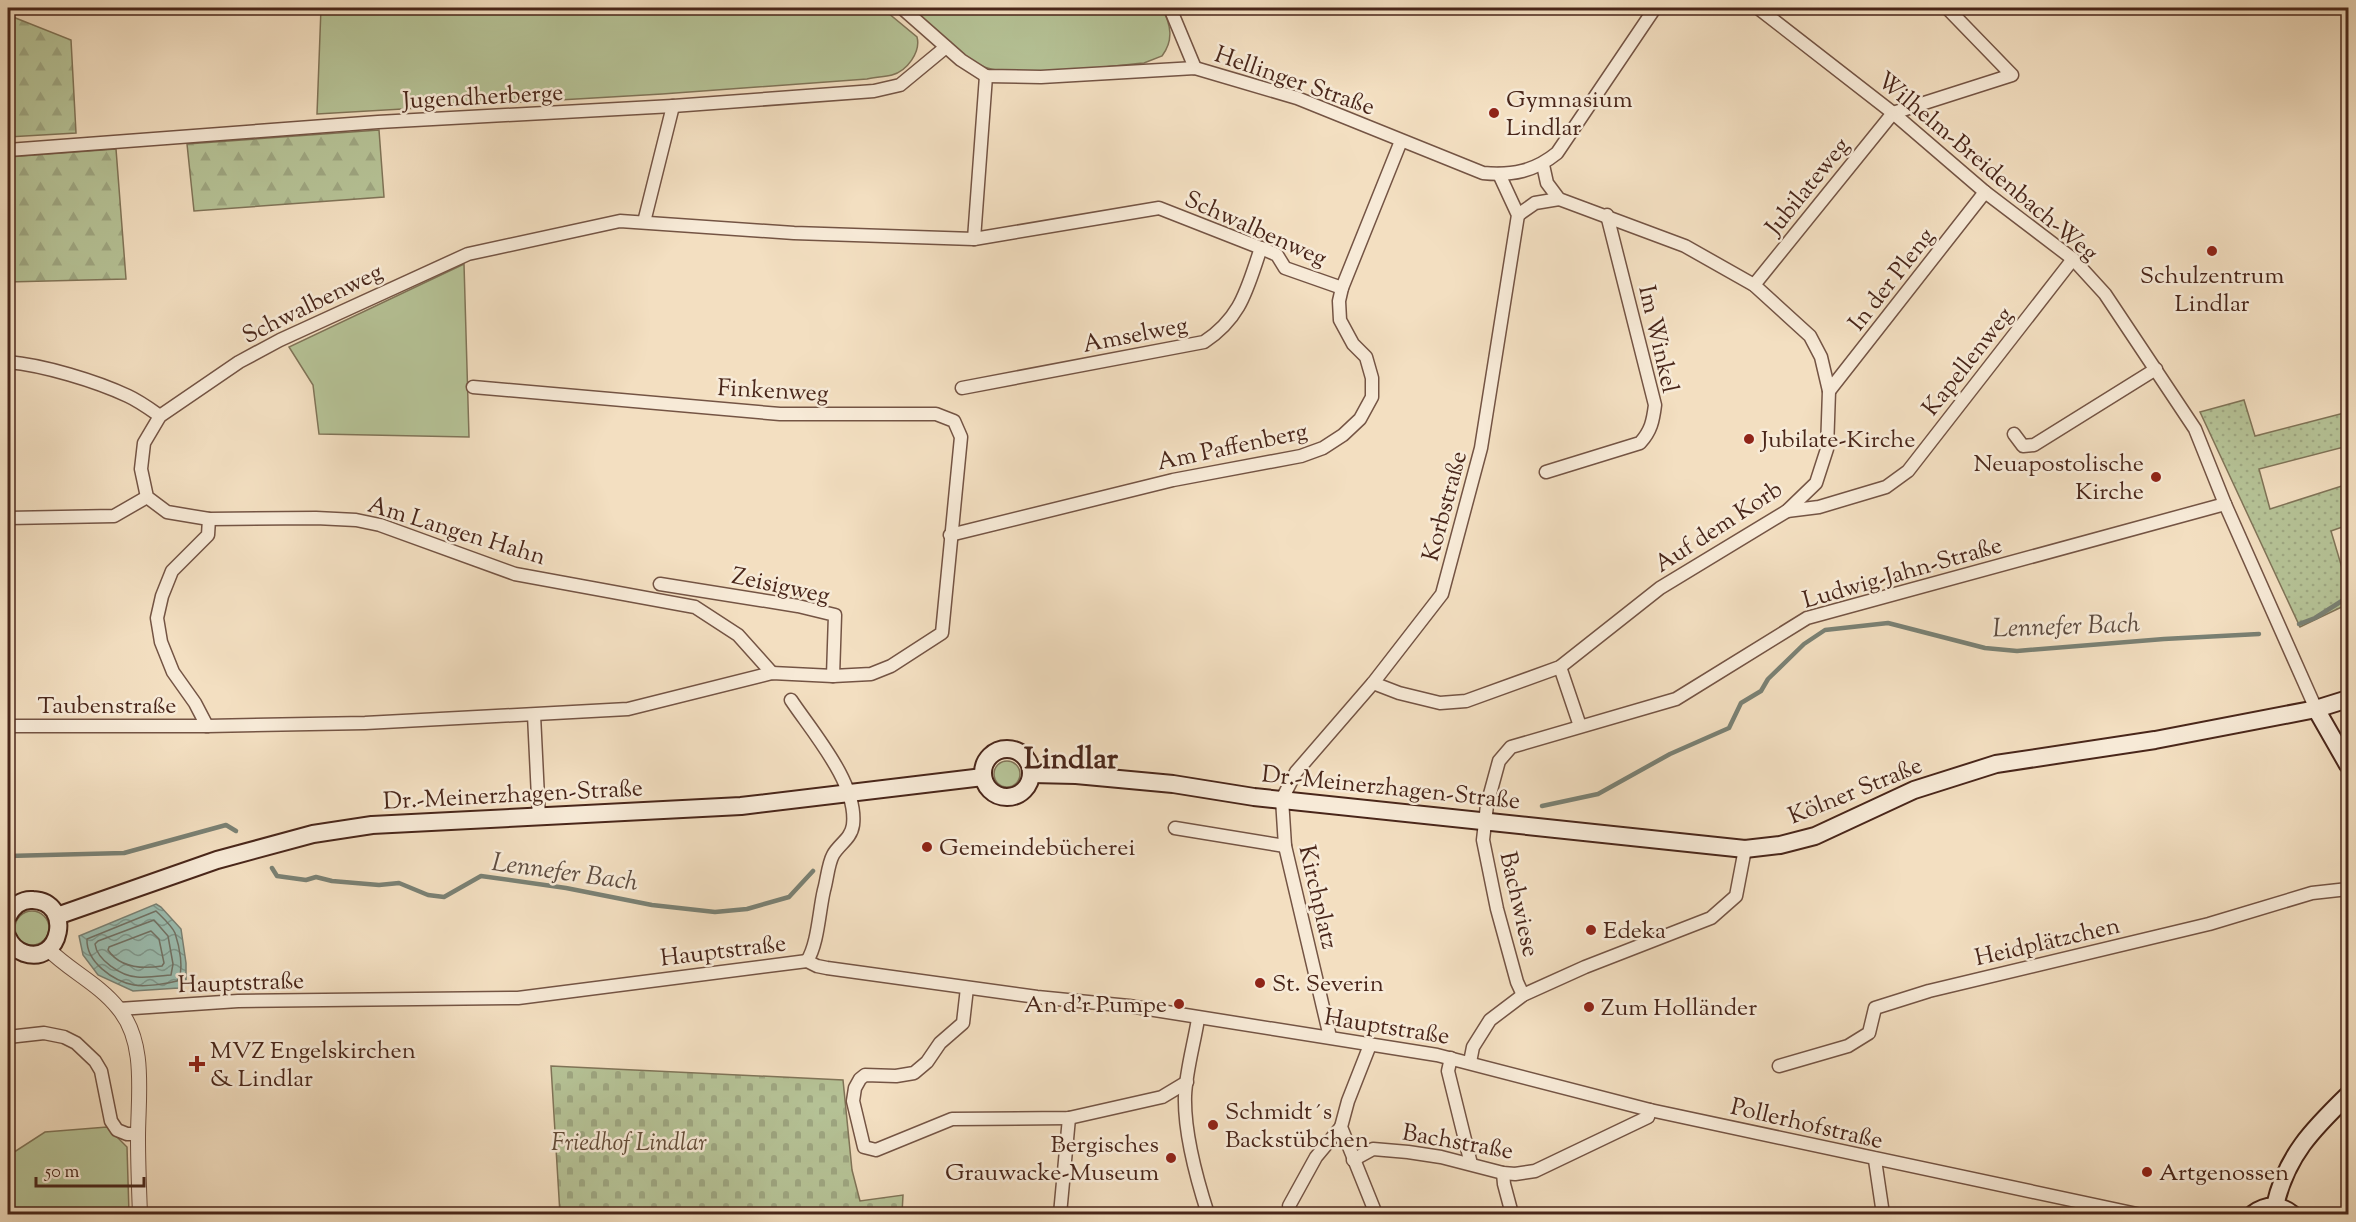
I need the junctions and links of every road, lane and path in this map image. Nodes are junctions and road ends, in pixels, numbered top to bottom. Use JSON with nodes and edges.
{"nodes":[{"id":1,"x":902,"y":8,"type":"edge"},
{"id":2,"x":1170,"y":8,"type":"edge"},
{"id":3,"x":1655,"y":8,"type":"edge"},
{"id":4,"x":1758,"y":8,"type":"edge"},
{"id":5,"x":1947,"y":8,"type":"edge"},
{"id":6,"x":946,"y":47,"type":"junction"},
{"id":7,"x":1195,"y":68,"type":"junction"},
{"id":8,"x":986,"y":76,"type":"junction"},
{"id":9,"x":673,"y":106,"type":"junction"},
{"id":10,"x":1893,"y":113,"type":"junction"},
{"id":11,"x":1401,"y":141,"type":"junction"},
{"id":12,"x":8,"y":150,"type":"edge"},
{"id":13,"x":1543,"y":165,"type":"junction"},
{"id":14,"x":1499,"y":174,"type":"junction"},
{"id":15,"x":1985,"y":192,"type":"junction"},
{"id":16,"x":1559,"y":199,"type":"junction"},
{"id":17,"x":1518,"y":215,"type":"junction"},
{"id":18,"x":1607,"y":215,"type":"junction"},
{"id":19,"x":644,"y":222,"type":"junction"},
{"id":20,"x":974,"y":239,"type":"junction"},
{"id":21,"x":1261,"y":248,"type":"junction"},
{"id":22,"x":2073,"y":259,"type":"junction"},
{"id":23,"x":1754,"y":285,"type":"junction"},
{"id":24,"x":1342,"y":288,"type":"junction"},
{"id":25,"x":8,"y":362,"type":"edge"},
{"id":26,"x":2156,"y":369,"type":"junction"},
{"id":27,"x":473,"y":387,"type":"dead end"},
{"id":28,"x":962,"y":388,"type":"dead end"},
{"id":29,"x":1829,"y":391,"type":"junction"},
{"id":30,"x":160,"y":416,"type":"junction"},
{"id":31,"x":2014,"y":434,"type":"dead end"},
{"id":32,"x":1546,"y":472,"type":"dead end"},
{"id":33,"x":147,"y":497,"type":"junction"},
{"id":34,"x":2224,"y":504,"type":"junction"},
{"id":35,"x":1787,"y":511,"type":"junction"},
{"id":36,"x":8,"y":518,"type":"edge"},
{"id":37,"x":209,"y":519,"type":"junction"},
{"id":38,"x":950,"y":535,"type":"junction"},
{"id":39,"x":660,"y":584,"type":"dead end"},
{"id":40,"x":1560,"y":667,"type":"junction"},
{"id":41,"x":772,"y":673,"type":"junction"},
{"id":42,"x":832,"y":676,"type":"junction"},
{"id":43,"x":1373,"y":682,"type":"junction"},
{"id":44,"x":2349,"y":699,"type":"edge"},
{"id":45,"x":791,"y":700,"type":"dead end"},
{"id":46,"x":2316,"y":709,"type":"junction"},
{"id":47,"x":534,"y":715,"type":"junction"},
{"id":48,"x":8,"y":726,"type":"edge"},
{"id":49,"x":207,"y":726,"type":"junction"},
{"id":50,"x":1580,"y":726,"type":"junction"},
{"id":51,"x":2349,"y":765,"type":"edge"},
{"id":52,"x":1032,"y":774,"type":"junction"},
{"id":53,"x":983,"y":777,"type":"junction"},
{"id":54,"x":850,"y":794,"type":"junction"},
{"id":55,"x":1282,"y":799,"type":"junction"},
{"id":56,"x":539,"y":818,"type":"junction"},
{"id":57,"x":1485,"y":820,"type":"junction"},
{"id":58,"x":1175,"y":828,"type":"dead end"},
{"id":59,"x":1285,"y":846,"type":"junction"},
{"id":60,"x":1745,"y":849,"type":"junction"},
{"id":61,"x":2349,"y":889,"type":"edge"},
{"id":62,"x":8,"y":916,"type":"edge"},
{"id":63,"x":57,"y":916,"type":"junction"},
{"id":64,"x":8,"y":938,"type":"edge"},
{"id":65,"x":48,"y":950,"type":"junction"},
{"id":66,"x":807,"y":961,"type":"junction"},
{"id":67,"x":967,"y":988,"type":"junction"},
{"id":68,"x":1523,"y":995,"type":"junction"},
{"id":69,"x":119,"y":1009,"type":"junction"},
{"id":70,"x":1198,"y":1019,"type":"junction"},
{"id":71,"x":8,"y":1037,"type":"edge"},
{"id":72,"x":1330,"y":1037,"type":"junction"},
{"id":73,"x":1370,"y":1045,"type":"junction"},
{"id":74,"x":1451,"y":1058,"type":"junction"},
{"id":75,"x":1470,"y":1062,"type":"junction"},
{"id":76,"x":1779,"y":1066,"type":"dead end"},
{"id":77,"x":1187,"y":1082,"type":"junction"},
{"id":78,"x":2349,"y":1095,"type":"edge"},
{"id":79,"x":1162,"y":1097,"type":"junction"},
{"id":80,"x":1185,"y":1106,"type":"junction"},
{"id":81,"x":1650,"y":1110,"type":"junction"},
{"id":82,"x":1069,"y":1118,"type":"junction"},
{"id":83,"x":1341,"y":1127,"type":"junction"},
{"id":84,"x":138,"y":1134,"type":"junction"},
{"id":85,"x":1353,"y":1160,"type":"junction"},
{"id":86,"x":1875,"y":1160,"type":"junction"},
{"id":87,"x":1472,"y":1164,"type":"junction"},
{"id":88,"x":1503,"y":1173,"type":"junction"},
{"id":89,"x":1289,"y":1206,"type":"dead end"},
{"id":90,"x":2275,"y":1206,"type":"junction"},
{"id":91,"x":140,"y":1215,"type":"edge"},
{"id":92,"x":1060,"y":1215,"type":"edge"},
{"id":93,"x":1208,"y":1215,"type":"edge"},
{"id":94,"x":1376,"y":1215,"type":"edge"},
{"id":95,"x":1512,"y":1215,"type":"edge"},
{"id":96,"x":1883,"y":1215,"type":"edge"},
{"id":97,"x":2137,"y":1215,"type":"edge"},
{"id":98,"x":2253,"y":1215,"type":"edge"},
{"id":99,"x":2292,"y":1215,"type":"edge"}],
"edges":[{"from":1,"to":6,"type":"street"},
{"from":2,"to":7,"type":"street"},
{"from":3,"to":13,"type":"street"},
{"from":4,"to":10,"type":"street","name":"Wilhelm-Breidenbach-Weg"},
{"from":5,"to":10,"type":"street"},
{"from":6,"to":8,"type":"street"},
{"from":6,"to":9,"type":"street","name":"Jugendherberge"},
{"from":7,"to":8,"type":"street","name":"Hellinger Straße"},
{"from":7,"to":11,"type":"street","name":"Hellinger Straße"},
{"from":8,"to":20,"type":"street"},
{"from":9,"to":12,"type":"street","name":"Jugendherberge"},
{"from":9,"to":19,"type":"street"},
{"from":10,"to":15,"type":"street","name":"Wilhelm-Breidenbach-Weg"},
{"from":10,"to":23,"type":"street","name":"Jubilateweg"},
{"from":11,"to":14,"type":"street","name":"Hellinger Straße"},
{"from":11,"to":24,"type":"street","name":"Am Paffenberg"},
{"from":13,"to":14,"type":"street","name":"Hellinger Straße"},
{"from":13,"to":16,"type":"street"},
{"from":14,"to":17,"type":"street"},
{"from":15,"to":22,"type":"street","name":"Wilhelm-Breidenbach-Weg"},
{"from":15,"to":29,"type":"street","name":"In der Pleng"},
{"from":16,"to":17,"type":"street"},
{"from":16,"to":18,"type":"street","name":"Auf dem Korb"},
{"from":17,"to":43,"type":"street","name":"Korbstraße"},
{"from":18,"to":23,"type":"street","name":"Auf dem Korb"},
{"from":18,"to":32,"type":"street","name":"Im Winkel"},
{"from":19,"to":20,"type":"street","name":"Schwalbenweg"},
{"from":19,"to":30,"type":"street","name":"Schwalbenweg"},
{"from":20,"to":21,"type":"street","name":"Schwalbenweg"},
{"from":21,"to":24,"type":"street","name":"Schwalbenweg"},
{"from":21,"to":28,"type":"street","name":"Amselweg"},
{"from":22,"to":26,"type":"street","name":"Wilhelm-Breidenbach-Weg"},
{"from":22,"to":35,"type":"street","name":"Kapellenweg"},
{"from":23,"to":29,"type":"street","name":"Auf dem Korb"},
{"from":24,"to":38,"type":"street","name":"Am Paffenberg"},
{"from":25,"to":30,"type":"street"},
{"from":26,"to":31,"type":"street"},
{"from":26,"to":34,"type":"street","name":"Wilhelm-Breidenbach-Weg"},
{"from":27,"to":38,"type":"street","name":"Finkenweg"},
{"from":29,"to":35,"type":"street","name":"Auf dem Korb"},
{"from":30,"to":33,"type":"street","name":"Schwalbenweg"},
{"from":33,"to":36,"type":"street"},
{"from":33,"to":37,"type":"street"},
{"from":34,"to":46,"type":"street","name":"Wilhelm-Breidenbach-Weg"},
{"from":34,"to":50,"type":"street","name":"Ludwig-Jahn-Straße"},
{"from":35,"to":40,"type":"street","name":"Auf dem Korb"},
{"from":37,"to":41,"type":"street","name":"Am Langen Hahn"},
{"from":37,"to":49,"type":"street"},
{"from":38,"to":42,"type":"street","name":"Finkenweg"},
{"from":39,"to":42,"type":"street","name":"Zeisigweg"},
{"from":40,"to":43,"type":"street","name":"Auf dem Korb"},
{"from":40,"to":50,"type":"street"},
{"from":41,"to":42,"type":"street"},
{"from":41,"to":47,"type":"street"},
{"from":43,"to":55,"type":"street","name":"Korbstraße"},
{"from":44,"to":46,"type":"main road","name":"Kölner Straße"},
{"from":45,"to":54,"type":"street"},
{"from":46,"to":51,"type":"main road"},
{"from":46,"to":60,"type":"main road","name":"Kölner Straße"},
{"from":47,"to":49,"type":"street"},
{"from":47,"to":56,"type":"street"},
{"from":48,"to":49,"type":"street","name":"Taubenstraße"},
{"from":50,"to":57,"type":"street","name":"Ludwig-Jahn-Straße"},
{"from":52,"to":53,"type":"main road"},
{"from":52,"to":53,"type":"main road"},
{"from":52,"to":55,"type":"main road","name":"Dr.-Meinerzhagen-Straße"},
{"from":53,"to":54,"type":"main road","name":"Dr.-Meinerzhagen-Straße"},
{"from":54,"to":56,"type":"main road","name":"Dr.-Meinerzhagen-Straße"},
{"from":54,"to":66,"type":"street"},
{"from":55,"to":57,"type":"main road","name":"Dr.-Meinerzhagen-Straße"},
{"from":55,"to":59,"type":"street","name":"Kirchplatz"},
{"from":56,"to":63,"type":"main road","name":"Dr.-Meinerzhagen-Straße"},
{"from":57,"to":60,"type":"main road","name":"Dr.-Meinerzhagen-Straße"},
{"from":57,"to":68,"type":"street","name":"Bachwiese"},
{"from":58,"to":59,"type":"street"},
{"from":59,"to":72,"type":"street","name":"Kirchplatz"},
{"from":60,"to":68,"type":"street"},
{"from":61,"to":76,"type":"street","name":"Heidplätzchen"},
{"from":62,"to":63,"type":"main road"},
{"from":63,"to":65,"type":"main road"},
{"from":64,"to":65,"type":"main road"},
{"from":65,"to":69,"type":"street"},
{"from":66,"to":67,"type":"street","name":"Hauptstraße"},
{"from":66,"to":69,"type":"street","name":"Hauptstraße"},
{"from":67,"to":70,"type":"street","name":"Hauptstraße"},
{"from":67,"to":82,"type":"street"},
{"from":68,"to":75,"type":"street"},
{"from":69,"to":84,"type":"street"},
{"from":70,"to":72,"type":"street","name":"Hauptstraße"},
{"from":70,"to":77,"type":"street"},
{"from":71,"to":84,"type":"street"},
{"from":72,"to":73,"type":"street","name":"Hauptstraße"},
{"from":73,"to":74,"type":"street","name":"Hauptstraße"},
{"from":73,"to":83,"type":"street"},
{"from":74,"to":75,"type":"street","name":"Hauptstraße"},
{"from":74,"to":87,"type":"street"},
{"from":75,"to":81,"type":"street","name":"Pollerhofstraße"},
{"from":77,"to":79,"type":"street"},
{"from":77,"to":80,"type":"street"},
{"from":78,"to":90,"type":"main road"},
{"from":79,"to":80,"type":"street"},
{"from":79,"to":82,"type":"street"},
{"from":80,"to":93,"type":"street"},
{"from":81,"to":86,"type":"street","name":"Pollerhofstraße"},
{"from":81,"to":88,"type":"street","name":"Bachstraße"},
{"from":82,"to":92,"type":"street"},
{"from":83,"to":85,"type":"street"},
{"from":83,"to":89,"type":"street"},
{"from":84,"to":91,"type":"street"},
{"from":85,"to":87,"type":"street","name":"Bachstraße"},
{"from":85,"to":94,"type":"street"},
{"from":86,"to":96,"type":"street"},
{"from":86,"to":97,"type":"street","name":"Pollerhofstraße"},
{"from":87,"to":88,"type":"street","name":"Bachstraße"},
{"from":88,"to":95,"type":"street"},
{"from":90,"to":98,"type":"main road"},
{"from":90,"to":99,"type":"main road"}]}
